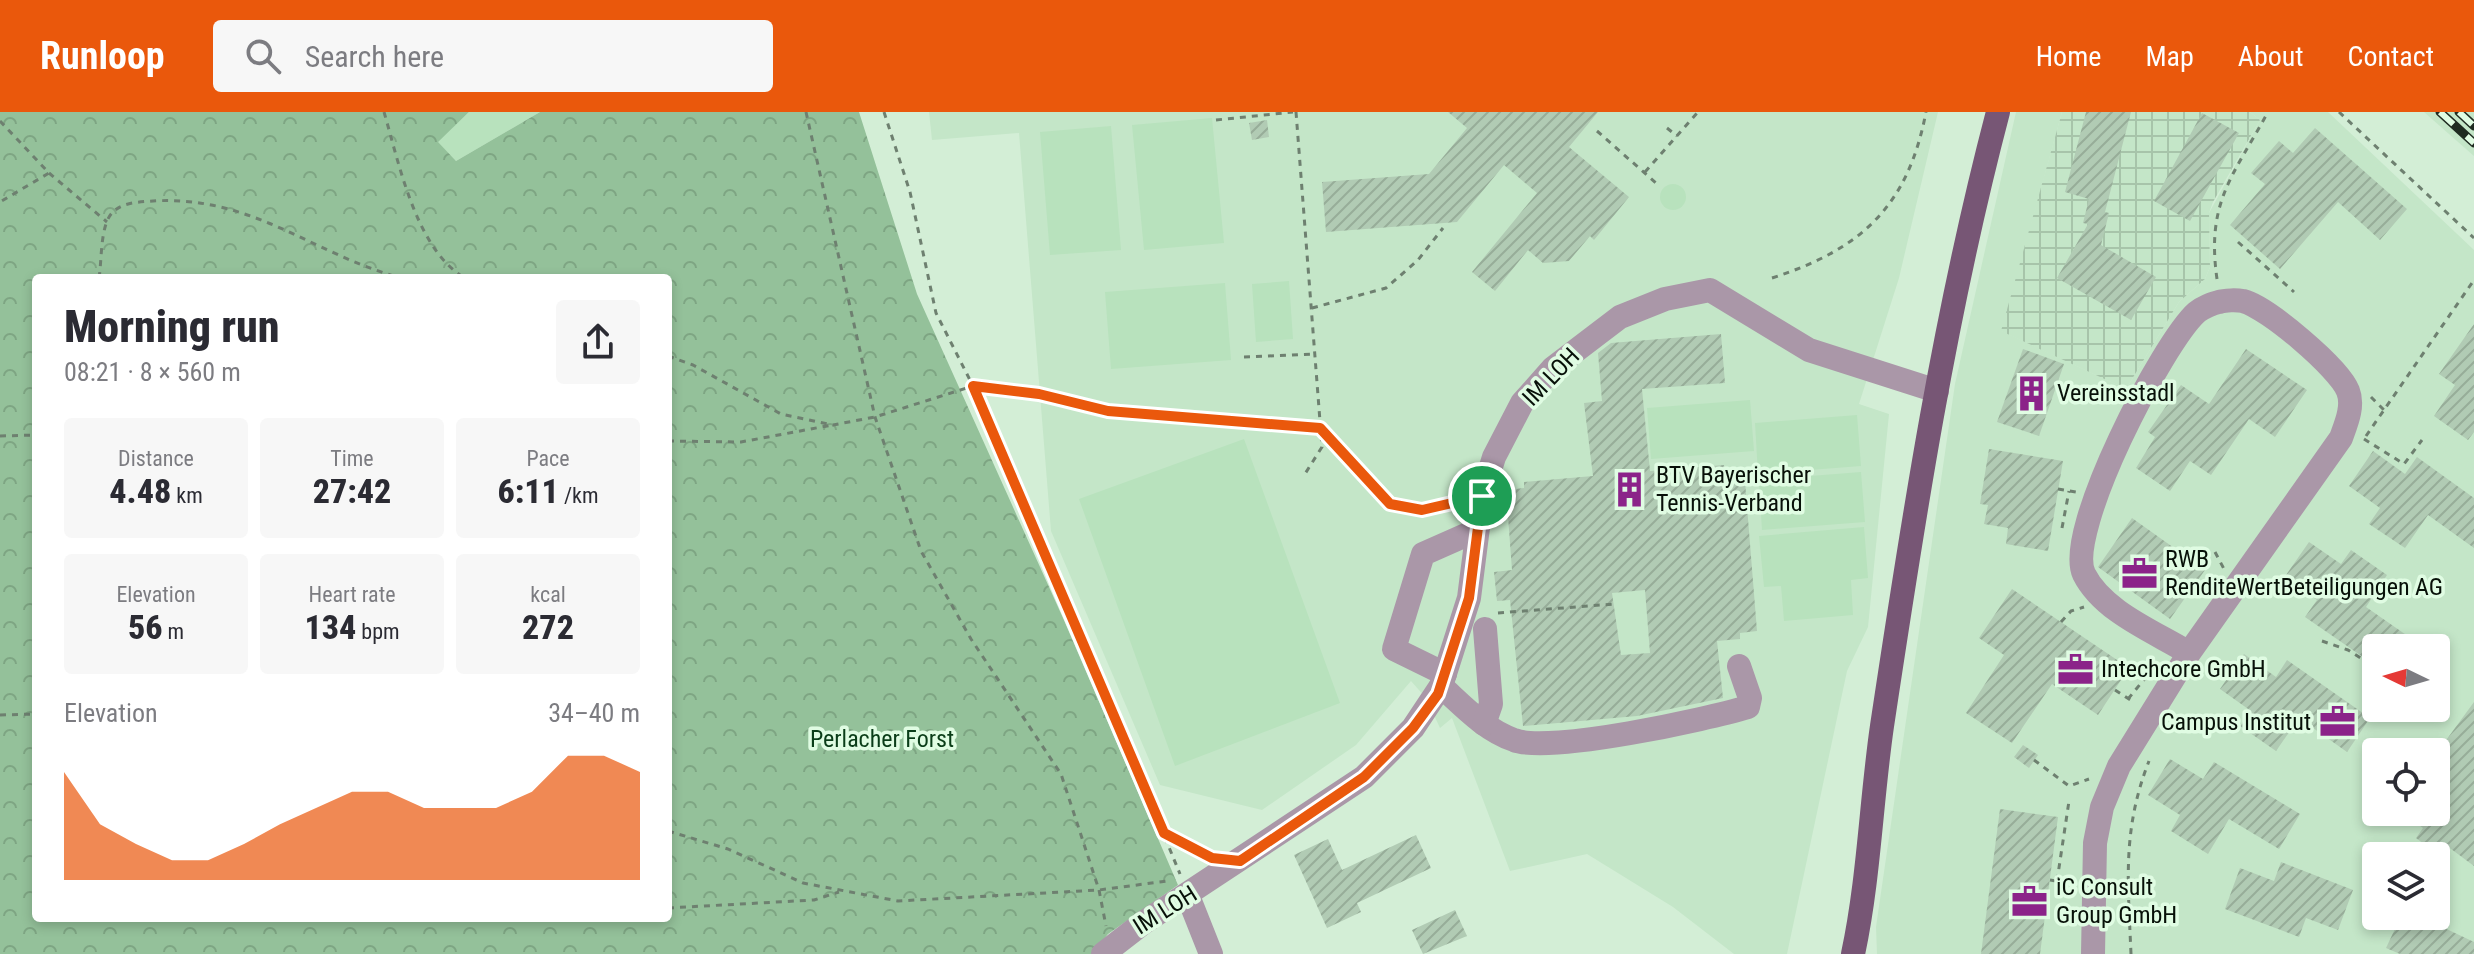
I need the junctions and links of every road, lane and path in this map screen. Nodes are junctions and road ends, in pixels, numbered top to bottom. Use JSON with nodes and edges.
{"nodes":[{"id":1,"x":384,"y":112,"type":"edge"},
{"id":2,"x":806,"y":112,"type":"edge"},
{"id":3,"x":884,"y":112,"type":"edge"},
{"id":4,"x":1294,"y":112,"type":"edge"},
{"id":5,"x":1698,"y":112,"type":"edge"},
{"id":6,"x":1926,"y":112,"type":"edge"},
{"id":7,"x":1998,"y":112,"type":"edge"},
{"id":8,"x":2268,"y":112,"type":"edge"},
{"id":9,"x":2339,"y":112,"type":"edge"},
{"id":10,"x":1216,"y":120,"type":"dead end"},
{"id":11,"x":0,"y":121,"type":"edge"},
{"id":12,"x":1667,"y":128,"type":"dead end"},
{"id":13,"x":1597,"y":131,"type":"dead end"},
{"id":14,"x":1677,"y":136,"type":"junction"},
{"id":15,"x":1645,"y":172,"type":"junction"},
{"id":16,"x":49,"y":173,"type":"junction"},
{"id":17,"x":1656,"y":183,"type":"dead end"},
{"id":18,"x":0,"y":202,"type":"edge"},
{"id":19,"x":107,"y":222,"type":"junction"},
{"id":20,"x":1443,"y":228,"type":"dead end"},
{"id":21,"x":2474,"y":238,"type":"edge"},
{"id":22,"x":2238,"y":242,"type":"dead end"},
{"id":23,"x":100,"y":274,"type":"edge"},
{"id":24,"x":391,"y":274,"type":"edge"},
{"id":25,"x":461,"y":274,"type":"edge"},
{"id":26,"x":1772,"y":278,"type":"dead end"},
{"id":27,"x":2474,"y":280,"type":"edge"},
{"id":28,"x":2294,"y":292,"type":"dead end"},
{"id":29,"x":2220,"y":301,"type":"junction"},
{"id":30,"x":1311,"y":309,"type":"junction"},
{"id":31,"x":1314,"y":354,"type":"junction"},
{"id":32,"x":672,"y":357,"type":"edge"},
{"id":33,"x":1244,"y":357,"type":"dead end"},
{"id":34,"x":973,"y":386,"type":"junction"},
{"id":35,"x":1937,"y":391,"type":"junction"},
{"id":36,"x":875,"y":417,"type":"junction"},
{"id":37,"x":1320,"y":428,"type":"junction"},
{"id":38,"x":32,"y":435,"type":"edge"},
{"id":39,"x":0,"y":436,"type":"edge"},
{"id":40,"x":2422,"y":440,"type":"dead end"},
{"id":41,"x":672,"y":441,"type":"edge"},
{"id":42,"x":1303,"y":477,"type":"dead end"},
{"id":43,"x":2069,"y":491,"type":"dead end"},
{"id":44,"x":1482,"y":496,"type":"junction"},
{"id":45,"x":2062,"y":528,"type":"dead end"},
{"id":46,"x":1475,"y":531,"type":"junction"},
{"id":47,"x":1614,"y":604,"type":"dead end"},
{"id":48,"x":1510,"y":612,"type":"dead end"},
{"id":49,"x":1485,"y":629,"type":"dead end"},
{"id":50,"x":2322,"y":641,"type":"dead end"},
{"id":51,"x":2189,"y":653,"type":"junction"},
{"id":52,"x":2362,"y":659,"type":"edge"},
{"id":53,"x":1739,"y":666,"type":"dead end"},
{"id":54,"x":1443,"y":680,"type":"junction"},
{"id":55,"x":32,"y":714,"type":"edge"},
{"id":56,"x":0,"y":715,"type":"edge"},
{"id":57,"x":1484,"y":724,"type":"junction"},
{"id":58,"x":2151,"y":755,"type":"dead end"},
{"id":59,"x":2034,"y":760,"type":"dead end"},
{"id":60,"x":2093,"y":773,"type":"dead end"},
{"id":61,"x":2069,"y":801,"type":"dead end"},
{"id":62,"x":672,"y":832,"type":"edge"},
{"id":63,"x":1164,"y":833,"type":"junction"},
{"id":64,"x":1240,"y":861,"type":"junction"},
{"id":65,"x":2050,"y":880,"type":"dead end"},
{"id":66,"x":2057,"y":881,"type":"junction"},
{"id":67,"x":2092,"y":887,"type":"junction"},
{"id":68,"x":1185,"y":888,"type":"junction"},
{"id":69,"x":842,"y":890,"type":"junction"},
{"id":70,"x":1099,"y":890,"type":"junction"},
{"id":71,"x":672,"y":908,"type":"edge"},
{"id":72,"x":1863,"y":908,"type":"junction"},
{"id":73,"x":1106,"y":950,"type":"edge"},
{"id":74,"x":1211,"y":954,"type":"edge"},
{"id":75,"x":1853,"y":954,"type":"edge"},
{"id":76,"x":1866,"y":954,"type":"edge"},
{"id":77,"x":2093,"y":954,"type":"edge"},
{"id":78,"x":2131,"y":954,"type":"edge"}],
"edges":[{"from":1,"to":25,"type":"path"},
{"from":2,"to":36,"type":"path"},
{"from":3,"to":34,"type":"path"},
{"from":4,"to":10,"type":"path"},
{"from":4,"to":30,"type":"path"},
{"from":5,"to":14,"type":"path"},
{"from":6,"to":26,"type":"path"},
{"from":7,"to":35,"type":"main road"},
{"from":8,"to":29,"type":"path"},
{"from":9,"to":21,"type":"path"},
{"from":11,"to":16,"type":"path"},
{"from":12,"to":14,"type":"path"},
{"from":13,"to":15,"type":"path"},
{"from":14,"to":15,"type":"path"},
{"from":15,"to":17,"type":"path"},
{"from":16,"to":18,"type":"path"},
{"from":16,"to":19,"type":"path"},
{"from":19,"to":23,"type":"path"},
{"from":19,"to":24,"type":"path"},
{"from":20,"to":30,"type":"path"},
{"from":22,"to":28,"type":"path"},
{"from":27,"to":40,"type":"path"},
{"from":29,"to":51,"type":"street"},
{"from":29,"to":51,"type":"street"},
{"from":30,"to":31,"type":"path"},
{"from":31,"to":33,"type":"path"},
{"from":31,"to":37,"type":"path"},
{"from":32,"to":36,"type":"path"},
{"from":34,"to":36,"type":"path"},
{"from":34,"to":37,"type":"path"},
{"from":34,"to":63,"type":"path"},
{"from":35,"to":44,"type":"street","name":"IM LOH"},
{"from":35,"to":72,"type":"main road"},
{"from":36,"to":41,"type":"path"},
{"from":36,"to":70,"type":"path"},
{"from":37,"to":42,"type":"path"},
{"from":37,"to":44,"type":"path"},
{"from":38,"to":39,"type":"path"},
{"from":43,"to":45,"type":"path"},
{"from":44,"to":46,"type":"street","name":"IM LOH"},
{"from":46,"to":54,"type":"street","name":"IM LOH"},
{"from":46,"to":54,"type":"street"},
{"from":47,"to":48,"type":"path"},
{"from":49,"to":57,"type":"street"},
{"from":50,"to":52,"type":"path"},
{"from":51,"to":67,"type":"street"},
{"from":53,"to":57,"type":"street"},
{"from":54,"to":57,"type":"street"},
{"from":54,"to":64,"type":"street","name":"IM LOH"},
{"from":55,"to":56,"type":"path"},
{"from":58,"to":78,"type":"path"},
{"from":59,"to":60,"type":"path"},
{"from":61,"to":66,"type":"path"},
{"from":62,"to":69,"type":"path"},
{"from":63,"to":64,"type":"path"},
{"from":63,"to":68,"type":"path"},
{"from":64,"to":68,"type":"street","name":"IM LOH"},
{"from":65,"to":66,"type":"path"},
{"from":66,"to":67,"type":"path"},
{"from":67,"to":77,"type":"street"},
{"from":68,"to":70,"type":"path"},
{"from":68,"to":73,"type":"street","name":"IM LOH"},
{"from":68,"to":74,"type":"street"},
{"from":69,"to":70,"type":"path"},
{"from":69,"to":71,"type":"path"},
{"from":70,"to":73,"type":"path"},
{"from":72,"to":75,"type":"main road"},
{"from":72,"to":76,"type":"main road"}]}
